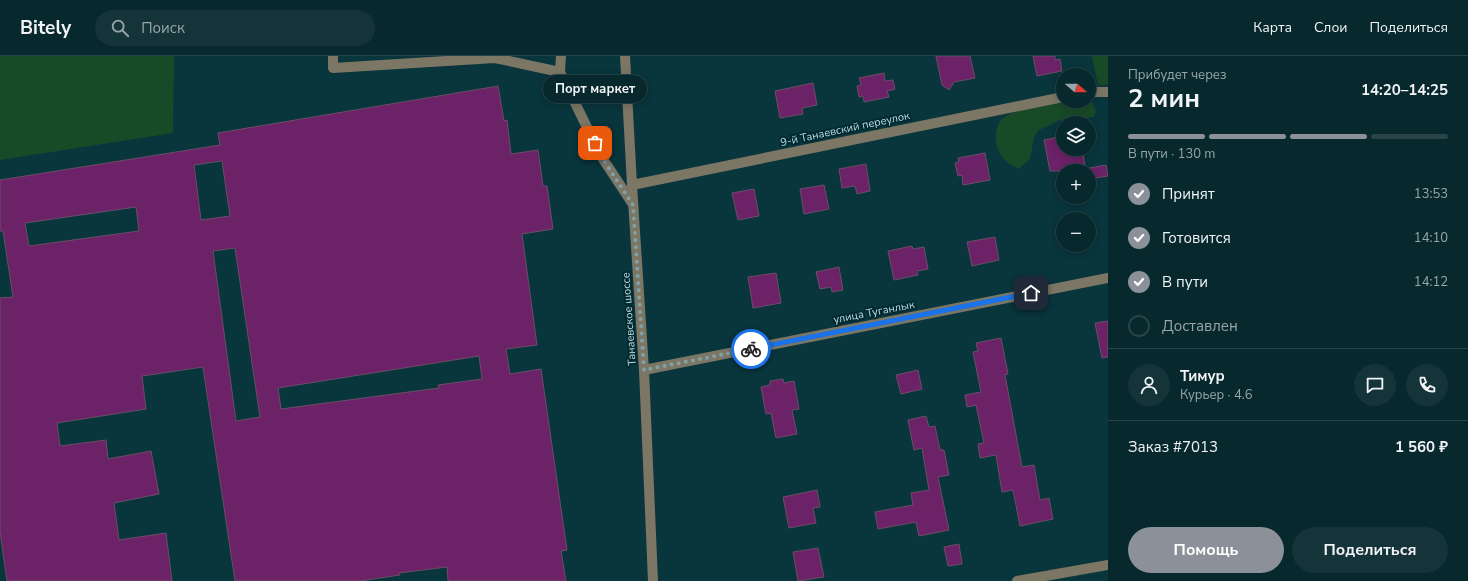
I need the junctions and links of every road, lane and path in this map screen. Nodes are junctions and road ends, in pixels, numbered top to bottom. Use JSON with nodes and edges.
{"nodes":[{"id":1,"x":334,"y":56,"type":"edge"},
{"id":2,"x":560,"y":56,"type":"edge"},
{"id":3,"x":625,"y":56,"type":"edge"},
{"id":4,"x":560,"y":72,"type":"junction"},
{"id":5,"x":1096,"y":92,"type":"edge"},
{"id":6,"x":1108,"y":92,"type":"edge"},
{"id":7,"x":1056,"y":98,"type":"edge"},
{"id":8,"x":632,"y":185,"type":"junction"},
{"id":9,"x":633,"y":205,"type":"junction"},
{"id":10,"x":1108,"y":278,"type":"edge"},
{"id":11,"x":644,"y":370,"type":"junction"},
{"id":12,"x":1108,"y":565,"type":"edge"},
{"id":13,"x":653,"y":581,"type":"edge"},
{"id":14,"x":1017,"y":581,"type":"edge"}],
"edges":[{"from":1,"to":4,"type":"street"},
{"from":2,"to":4,"type":"street"},
{"from":3,"to":8,"type":"street","name":"Танаевское шоссе"},
{"from":4,"to":9,"type":"street"},
{"from":5,"to":6,"type":"street"},
{"from":7,"to":8,"type":"street","name":"9-й Танаевский переулок"},
{"from":8,"to":9,"type":"street","name":"Танаевское шоссе"},
{"from":9,"to":11,"type":"street","name":"Танаевское шоссе"},
{"from":10,"to":11,"type":"street","name":"улица Туганлык"},
{"from":11,"to":13,"type":"street","name":"Танаевское шоссе"},
{"from":12,"to":14,"type":"street"}]}
